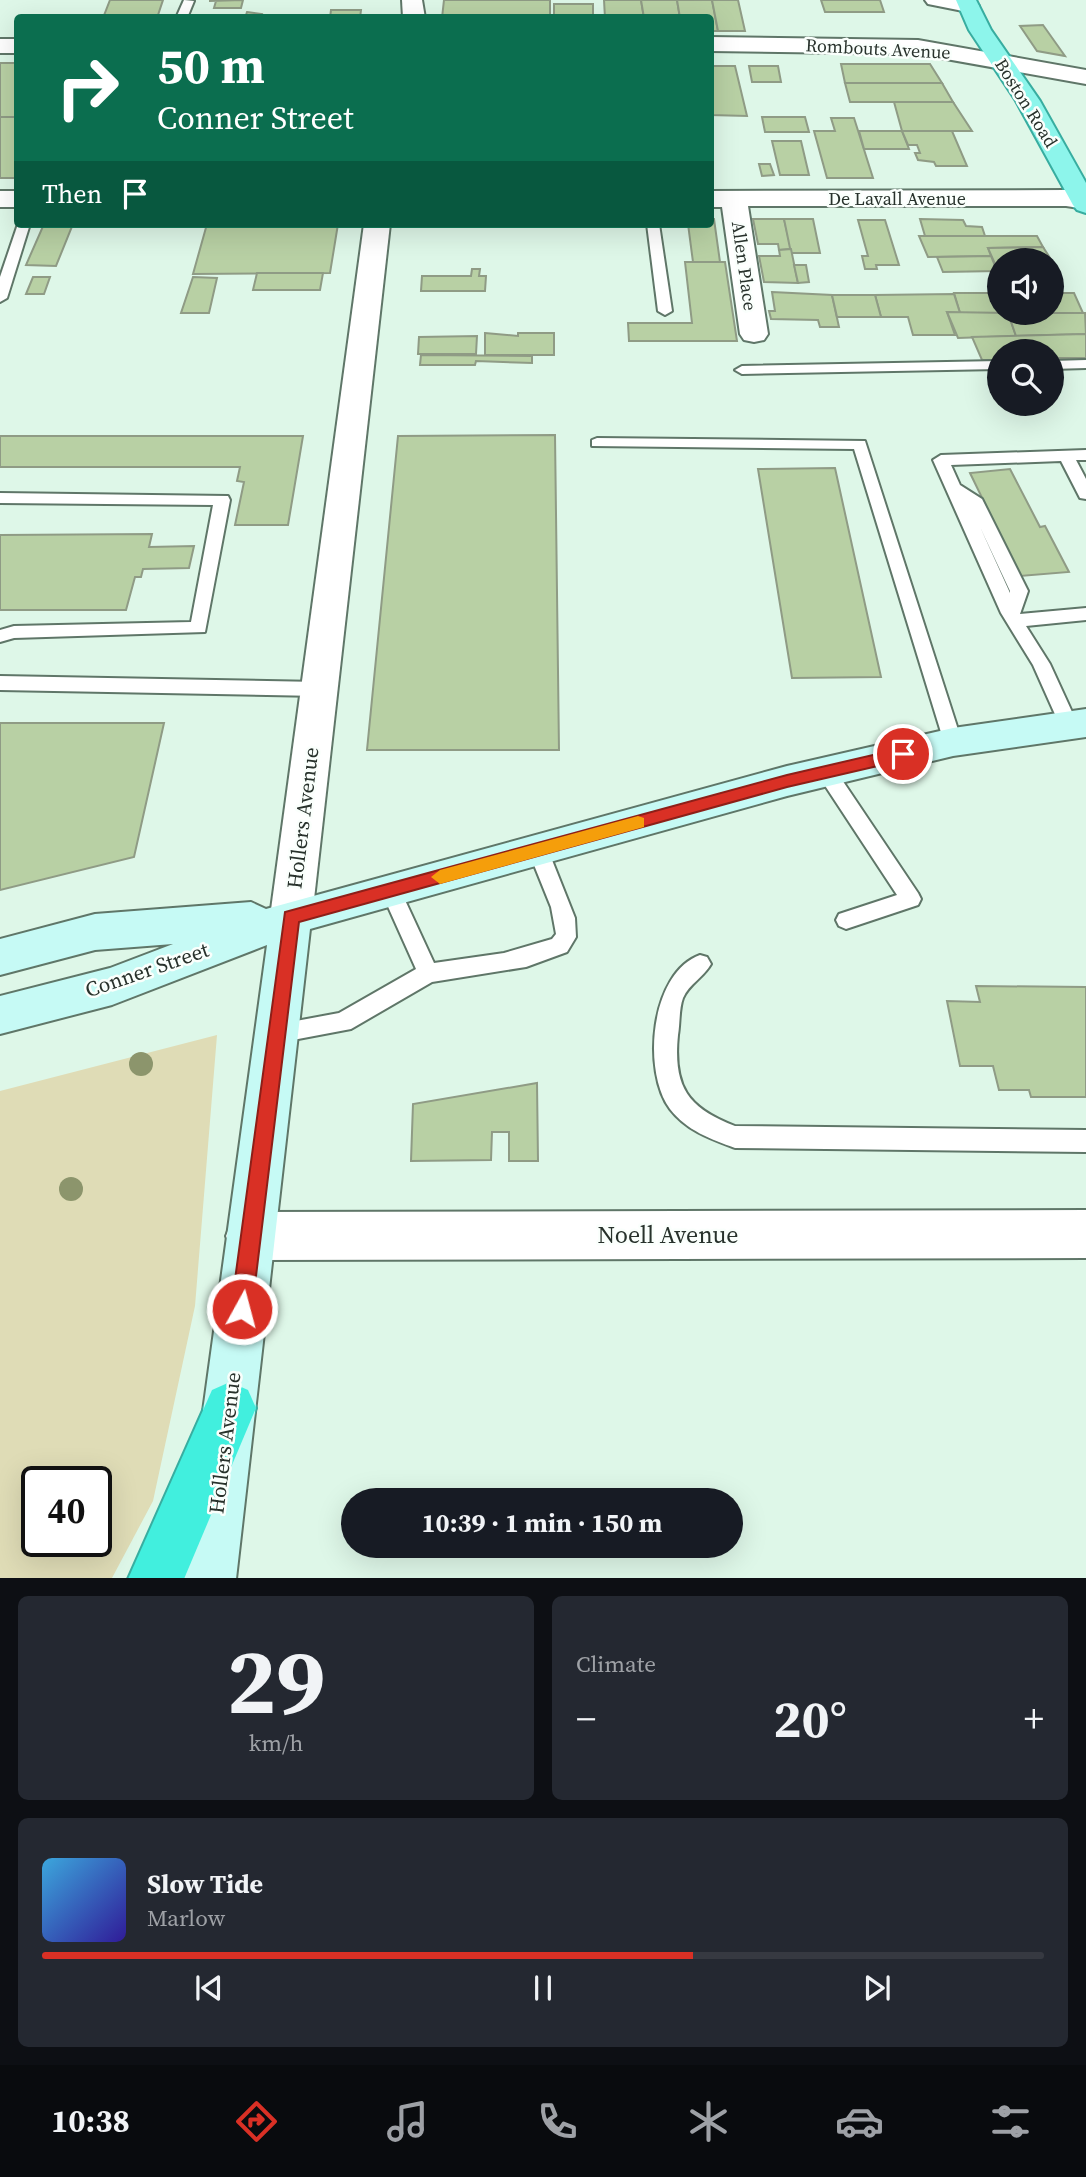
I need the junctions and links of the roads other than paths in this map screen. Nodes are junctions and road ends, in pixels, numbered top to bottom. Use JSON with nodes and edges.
{"nodes":[{"id":1,"x":935,"y":0,"type":"edge"},
{"id":2,"x":967,"y":3,"type":"edge"},
{"id":3,"x":714,"y":44,"type":"edge"},
{"id":4,"x":999,"y":59,"type":"junction"},
{"id":5,"x":1086,"y":77,"type":"edge"},
{"id":6,"x":722,"y":199,"type":"edge"},
{"id":7,"x":1085,"y":204,"type":"edge"},
{"id":8,"x":23,"y":228,"type":"edge"},
{"id":9,"x":377,"y":228,"type":"edge"},
{"id":10,"x":654,"y":228,"type":"edge"},
{"id":11,"x":0,"y":298,"type":"edge"},
{"id":12,"x":665,"y":311,"type":"dead end"},
{"id":13,"x":754,"y":334,"type":"dead end"},
{"id":14,"x":1086,"y":364,"type":"edge"},
{"id":15,"x":987,"y":365,"type":"edge"},
{"id":16,"x":1064,"y":365,"type":"edge"},
{"id":17,"x":742,"y":370,"type":"dead end"},
{"id":18,"x":597,"y":443,"type":"dead end"},
{"id":19,"x":1086,"y":455,"type":"edge"},
{"id":20,"x":1066,"y":456,"type":"junction"},
{"id":21,"x":1083,"y":484,"type":"edge"},
{"id":22,"x":0,"y":498,"type":"edge"},
{"id":23,"x":1086,"y":614,"type":"edge"},
{"id":24,"x":1012,"y":617,"type":"junction"},
{"id":25,"x":0,"y":636,"type":"edge"},
{"id":26,"x":0,"y":683,"type":"edge"},
{"id":27,"x":319,"y":689,"type":"junction"},
{"id":28,"x":1077,"y":724,"type":"edge"},
{"id":29,"x":953,"y":742,"type":"junction"},
{"id":30,"x":827,"y":773,"type":"junction"},
{"id":31,"x":538,"y":850,"type":"junction"},
{"id":32,"x":391,"y":891,"type":"junction"},
{"id":33,"x":291,"y":917,"type":"junction"},
{"id":34,"x":846,"y":920,"type":"dead end"},
{"id":35,"x":0,"y":957,"type":"edge"},
{"id":36,"x":700,"y":964,"type":"dead end"},
{"id":37,"x":428,"y":973,"type":"junction"},
{"id":38,"x":0,"y":1014,"type":"edge"},
{"id":39,"x":276,"y":1033,"type":"junction"},
{"id":40,"x":1086,"y":1141,"type":"edge"},
{"id":41,"x":1086,"y":1234,"type":"edge"},
{"id":42,"x":250,"y":1236,"type":"junction"},
{"id":43,"x":230,"y":1408,"type":"junction"},
{"id":44,"x":156,"y":1578,"type":"edge"},
{"id":45,"x":208,"y":1578,"type":"edge"}],
"edges":[{"from":1,"to":2,"type":"street"},
{"from":2,"to":4,"type":"main road","name":"Boston Road"},
{"from":3,"to":4,"type":"street","name":"Rombouts Avenue"},
{"from":4,"to":5,"type":"street","name":"Rombouts Avenue"},
{"from":4,"to":7,"type":"main road","name":"Boston Road"},
{"from":6,"to":7,"type":"street","name":"De Lavall Avenue"},
{"from":6,"to":13,"type":"street","name":"Allen Place"},
{"from":8,"to":11,"type":"lane"},
{"from":9,"to":27,"type":"street","name":"Hollers Avenue"},
{"from":10,"to":12,"type":"lane"},
{"from":14,"to":16,"type":"lane"},
{"from":15,"to":17,"type":"lane"},
{"from":18,"to":29,"type":"lane"},
{"from":19,"to":20,"type":"lane"},
{"from":20,"to":21,"type":"lane"},
{"from":20,"to":24,"type":"lane"},
{"from":22,"to":25,"type":"lane"},
{"from":23,"to":24,"type":"lane"},
{"from":24,"to":28,"type":"lane"},
{"from":26,"to":27,"type":"lane"},
{"from":27,"to":33,"type":"street","name":"Hollers Avenue"},
{"from":28,"to":29,"type":"main road","name":"Conner Street"},
{"from":29,"to":30,"type":"main road","name":"Conner Street"},
{"from":30,"to":31,"type":"main road","name":"Conner Street"},
{"from":30,"to":34,"type":"lane"},
{"from":31,"to":32,"type":"main road","name":"Conner Street"},
{"from":31,"to":37,"type":"lane"},
{"from":32,"to":33,"type":"main road","name":"Conner Street"},
{"from":32,"to":37,"type":"lane"},
{"from":33,"to":35,"type":"main road","name":"Conner Street"},
{"from":33,"to":38,"type":"main road","name":"Conner Street"},
{"from":33,"to":39,"type":"main road","name":"Hollers Avenue"},
{"from":36,"to":40,"type":"lane"},
{"from":37,"to":39,"type":"lane"},
{"from":39,"to":42,"type":"main road","name":"Hollers Avenue"},
{"from":41,"to":42,"type":"street","name":"Noell Avenue"},
{"from":42,"to":43,"type":"main road","name":"Hollers Avenue"},
{"from":43,"to":44,"type":"highway"},
{"from":43,"to":45,"type":"main road","name":"Hollers Avenue"}]}
